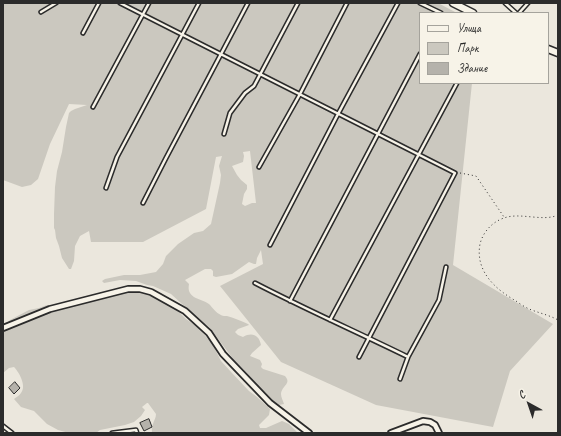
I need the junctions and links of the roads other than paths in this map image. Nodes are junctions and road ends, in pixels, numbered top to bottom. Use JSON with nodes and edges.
{"nodes":[{"id":1,"x":56,"y":3,"type":"edge"},
{"id":2,"x":99,"y":3,"type":"edge"},
{"id":3,"x":120,"y":3,"type":"edge"},
{"id":4,"x":149,"y":3,"type":"edge"},
{"id":5,"x":199,"y":3,"type":"edge"},
{"id":6,"x":248,"y":3,"type":"edge"},
{"id":7,"x":298,"y":3,"type":"edge"},
{"id":8,"x":347,"y":3,"type":"edge"},
{"id":9,"x":398,"y":3,"type":"edge"},
{"id":10,"x":420,"y":3,"type":"edge"},
{"id":11,"x":453,"y":3,"type":"edge"},
{"id":12,"x":505,"y":3,"type":"edge"},
{"id":13,"x":528,"y":3,"type":"edge"},
{"id":14,"x":41,"y":12,"type":"dead end"},
{"id":15,"x":438,"y":12,"type":"edge"},
{"id":16,"x":471,"y":12,"type":"edge"},
{"id":17,"x":515,"y":12,"type":"edge"},
{"id":18,"x":520,"y":12,"type":"edge"},
{"id":19,"x":143,"y":15,"type":"junction"},
{"id":20,"x":83,"y":33,"type":"dead end"},
{"id":21,"x":182,"y":35,"type":"junction"},
{"id":22,"x":221,"y":54,"type":"junction"},
{"id":23,"x":419,"y":56,"type":"edge"},
{"id":24,"x":260,"y":74,"type":"junction"},
{"id":25,"x":456,"y":84,"type":"edge"},
{"id":26,"x":300,"y":94,"type":"junction"},
{"id":27,"x":93,"y":107,"type":"dead end"},
{"id":28,"x":338,"y":114,"type":"junction"},
{"id":29,"x":224,"y":134,"type":"dead end"},
{"id":30,"x":378,"y":134,"type":"junction"},
{"id":31,"x":418,"y":154,"type":"junction"},
{"id":32,"x":259,"y":167,"type":"dead end"},
{"id":33,"x":106,"y":188,"type":"dead end"},
{"id":34,"x":143,"y":203,"type":"dead end"},
{"id":35,"x":270,"y":245,"type":"dead end"},
{"id":36,"x":446,"y":267,"type":"dead end"},
{"id":37,"x":255,"y":283,"type":"dead end"},
{"id":38,"x":290,"y":301,"type":"junction"},
{"id":39,"x":330,"y":320,"type":"junction"},
{"id":40,"x":3,"y":328,"type":"edge"},
{"id":41,"x":369,"y":338,"type":"junction"},
{"id":42,"x":359,"y":357,"type":"dead end"},
{"id":43,"x":408,"y":357,"type":"junction"},
{"id":44,"x":400,"y":379,"type":"dead end"},
{"id":45,"x":3,"y":426,"type":"edge"},
{"id":46,"x":12,"y":433,"type":"edge"},
{"id":47,"x":112,"y":433,"type":"edge"},
{"id":48,"x":137,"y":433,"type":"edge"},
{"id":49,"x":309,"y":433,"type":"edge"},
{"id":50,"x":391,"y":433,"type":"edge"},
{"id":51,"x":439,"y":433,"type":"edge"}],
"edges":[{"from":1,"to":14,"type":"lane"},
{"from":2,"to":20,"type":"lane"},
{"from":3,"to":19,"type":"lane"},
{"from":4,"to":19,"type":"lane"},
{"from":5,"to":21,"type":"lane"},
{"from":6,"to":22,"type":"lane"},
{"from":7,"to":24,"type":"lane"},
{"from":8,"to":26,"type":"lane"},
{"from":9,"to":28,"type":"lane"},
{"from":10,"to":15,"type":"lane"},
{"from":11,"to":16,"type":"street"},
{"from":12,"to":17,"type":"lane"},
{"from":13,"to":18,"type":"lane"},
{"from":19,"to":21,"type":"lane"},
{"from":19,"to":27,"type":"lane"},
{"from":21,"to":22,"type":"lane"},
{"from":21,"to":33,"type":"lane"},
{"from":22,"to":24,"type":"lane"},
{"from":22,"to":34,"type":"lane"},
{"from":23,"to":30,"type":"lane"},
{"from":24,"to":26,"type":"lane"},
{"from":24,"to":29,"type":"lane"},
{"from":25,"to":31,"type":"lane"},
{"from":26,"to":28,"type":"lane"},
{"from":26,"to":32,"type":"lane"},
{"from":28,"to":30,"type":"lane"},
{"from":28,"to":35,"type":"lane"},
{"from":30,"to":31,"type":"lane"},
{"from":30,"to":38,"type":"lane"},
{"from":31,"to":39,"type":"lane"},
{"from":31,"to":41,"type":"lane"},
{"from":36,"to":43,"type":"lane"},
{"from":37,"to":38,"type":"lane"},
{"from":38,"to":39,"type":"lane"},
{"from":39,"to":41,"type":"lane"},
{"from":40,"to":49,"type":"street"},
{"from":41,"to":42,"type":"lane"},
{"from":41,"to":43,"type":"lane"},
{"from":43,"to":44,"type":"lane"},
{"from":45,"to":46,"type":"lane"},
{"from":47,"to":48,"type":"lane"},
{"from":50,"to":51,"type":"street"}]}
